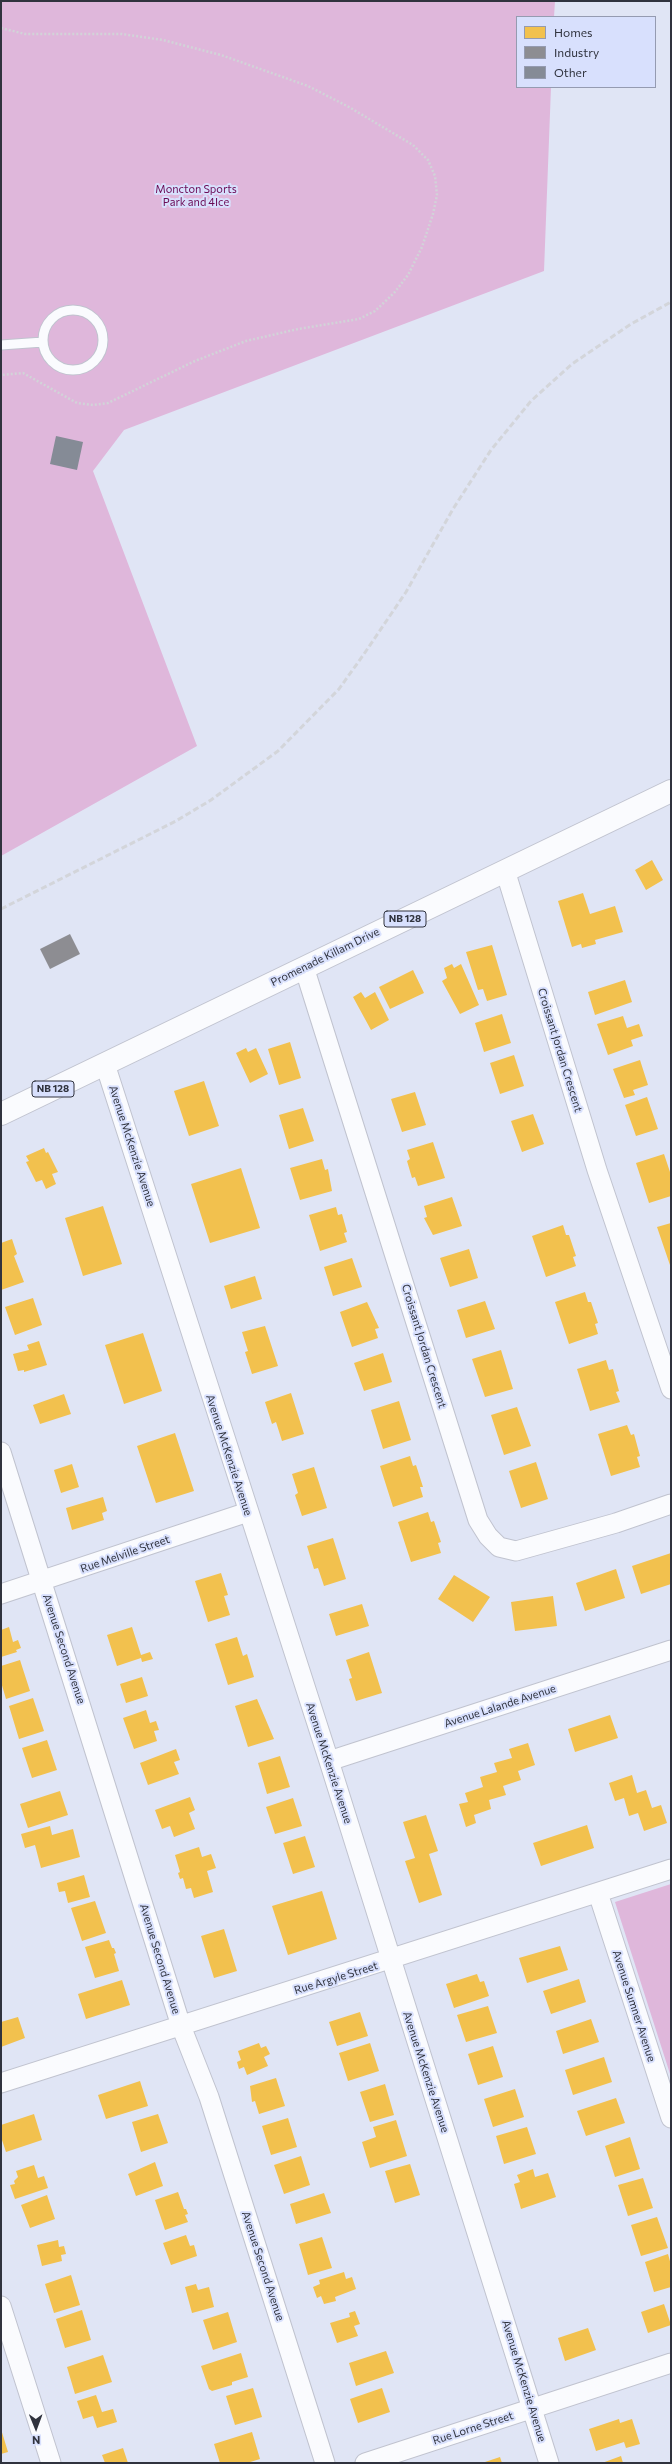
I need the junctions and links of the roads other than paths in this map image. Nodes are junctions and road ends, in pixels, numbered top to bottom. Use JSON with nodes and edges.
{"nodes":[{"id":1,"x":43,"y":342,"type":"junction"},
{"id":2,"x":1,"y":345,"type":"edge"},
{"id":3,"x":671,"y":791,"type":"edge"},
{"id":4,"x":505,"y":870,"type":"junction"},
{"id":5,"x":304,"y":967,"type":"junction"},
{"id":6,"x":106,"y":1064,"type":"junction"},
{"id":7,"x":1,"y":1114,"type":"edge"},
{"id":8,"x":671,"y":1389,"type":"edge"},
{"id":9,"x":1,"y":1452,"type":"edge"},
{"id":10,"x":671,"y":1504,"type":"edge"},
{"id":11,"x":248,"y":1512,"type":"junction"},
{"id":12,"x":42,"y":1580,"type":"junction"},
{"id":13,"x":1,"y":1594,"type":"edge"},
{"id":14,"x":671,"y":1650,"type":"edge"},
{"id":15,"x":329,"y":1761,"type":"junction"},
{"id":16,"x":671,"y":1870,"type":"edge"},
{"id":17,"x":598,"y":1893,"type":"junction"},
{"id":18,"x":390,"y":1961,"type":"junction"},
{"id":19,"x":182,"y":2026,"type":"junction"},
{"id":20,"x":1,"y":2084,"type":"edge"},
{"id":21,"x":671,"y":2118,"type":"edge"},
{"id":22,"x":1,"y":2306,"type":"edge"},
{"id":23,"x":671,"y":2363,"type":"edge"},
{"id":24,"x":533,"y":2409,"type":"junction"},
{"id":25,"x":52,"y":2463,"type":"edge"},
{"id":26,"x":325,"y":2463,"type":"edge"},
{"id":27,"x":365,"y":2463,"type":"edge"},
{"id":28,"x":549,"y":2463,"type":"edge"}],
"edges":[{"from":1,"to":1,"type":"lane"},
{"from":1,"to":2,"type":"lane"},
{"from":3,"to":4,"type":"main road","name":"Promenade Killam Drive","number":"NB 128"},
{"from":4,"to":5,"type":"main road","name":"Promenade Killam Drive","number":"NB 128"},
{"from":4,"to":8,"type":"street","name":"Croissant Jordan Crescent"},
{"from":5,"to":6,"type":"main road","name":"Promenade Killam Drive","number":"NB 128"},
{"from":5,"to":10,"type":"street","name":"Croissant Jordan Crescent"},
{"from":6,"to":7,"type":"main road","name":"Promenade Killam Drive","number":"NB 128"},
{"from":6,"to":11,"type":"street","name":"Avenue McKenzie Avenue"},
{"from":9,"to":12,"type":"street","name":"Avenue Second Avenue"},
{"from":11,"to":12,"type":"street","name":"Rue Melville Street"},
{"from":11,"to":15,"type":"street","name":"Avenue McKenzie Avenue"},
{"from":12,"to":13,"type":"street","name":"Rue Melville Street"},
{"from":12,"to":19,"type":"street","name":"Avenue Second Avenue"},
{"from":14,"to":15,"type":"street","name":"Avenue Lalande Avenue"},
{"from":15,"to":18,"type":"street","name":"Avenue McKenzie Avenue"},
{"from":16,"to":17,"type":"street","name":"Rue Argyle Street"},
{"from":17,"to":18,"type":"street","name":"Rue Argyle Street"},
{"from":17,"to":21,"type":"street","name":"Avenue Sumner Avenue"},
{"from":18,"to":19,"type":"street","name":"Rue Argyle Street"},
{"from":18,"to":24,"type":"street","name":"Avenue McKenzie Avenue"},
{"from":19,"to":20,"type":"street","name":"Rue Argyle Street"},
{"from":19,"to":26,"type":"street","name":"Avenue Second Avenue"},
{"from":22,"to":25,"type":"street"},
{"from":23,"to":24,"type":"street","name":"Rue Lorne Street"},
{"from":24,"to":27,"type":"street","name":"Rue Lorne Street"},
{"from":24,"to":28,"type":"street","name":"Avenue McKenzie Avenue"}]}
